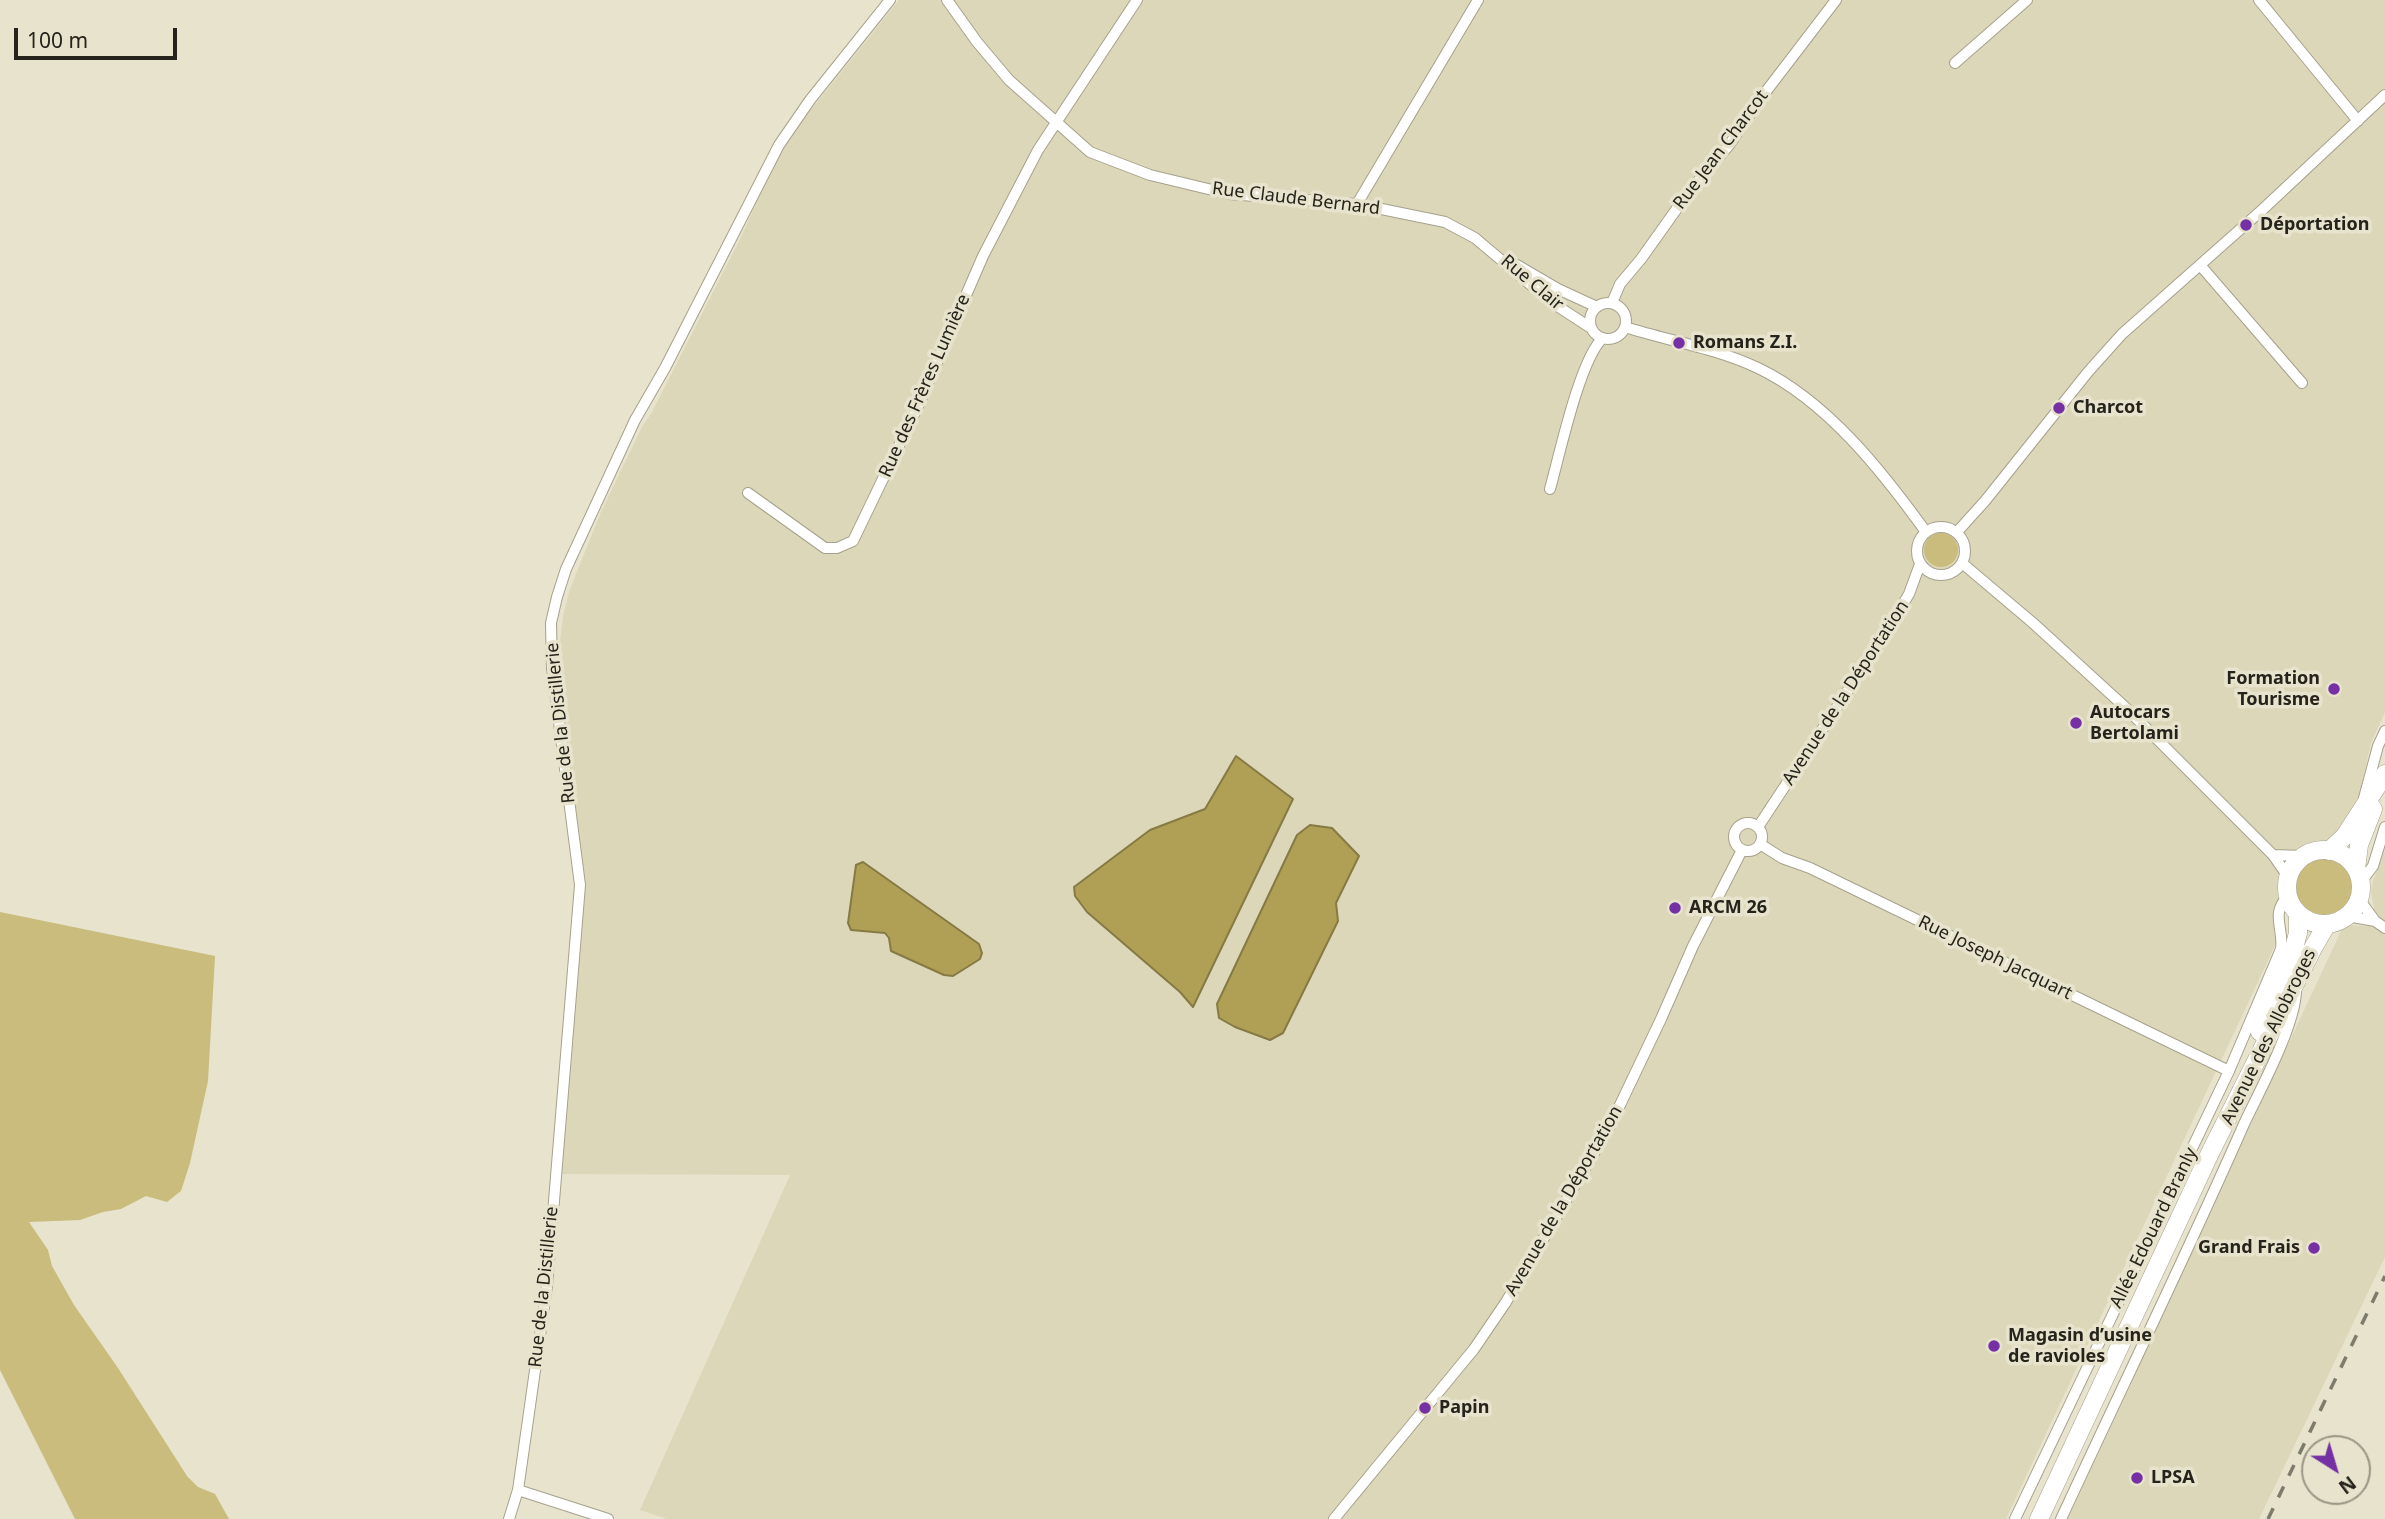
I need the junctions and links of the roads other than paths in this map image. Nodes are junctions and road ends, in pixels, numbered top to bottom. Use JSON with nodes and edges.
{"nodes":[{"id":1,"x":890,"y":0,"type":"edge"},
{"id":2,"x":947,"y":0,"type":"edge"},
{"id":3,"x":1137,"y":0,"type":"edge"},
{"id":4,"x":1478,"y":0,"type":"edge"},
{"id":5,"x":1836,"y":0,"type":"edge"},
{"id":6,"x":2028,"y":0,"type":"edge"},
{"id":7,"x":2259,"y":0,"type":"edge"},
{"id":8,"x":1955,"y":62,"type":"dead end"},
{"id":9,"x":2385,"y":95,"type":"edge"},
{"id":10,"x":2358,"y":121,"type":"junction"},
{"id":11,"x":1056,"y":123,"type":"junction"},
{"id":12,"x":1357,"y":204,"type":"junction"},
{"id":13,"x":1496,"y":253,"type":"junction"},
{"id":14,"x":2200,"y":265,"type":"junction"},
{"id":15,"x":1612,"y":303,"type":"junction"},
{"id":16,"x":1597,"y":307,"type":"junction"},
{"id":17,"x":1625,"y":327,"type":"junction"},
{"id":18,"x":1591,"y":328,"type":"junction"},
{"id":19,"x":1603,"y":338,"type":"junction"},
{"id":20,"x":2302,"y":383,"type":"dead end"},
{"id":21,"x":1550,"y":489,"type":"dead end"},
{"id":22,"x":748,"y":493,"type":"dead end"},
{"id":23,"x":1926,"y":532,"type":"junction"},
{"id":24,"x":1957,"y":532,"type":"junction"},
{"id":25,"x":1962,"y":563,"type":"junction"},
{"id":26,"x":1920,"y":564,"type":"junction"},
{"id":27,"x":1934,"y":574,"type":"junction"},
{"id":28,"x":1909,"y":594,"type":"junction"},
{"id":29,"x":2385,"y":731,"type":"edge"},
{"id":30,"x":2385,"y":774,"type":"edge"},
{"id":31,"x":2385,"y":781,"type":"edge"},
{"id":32,"x":2365,"y":806,"type":"junction"},
{"id":33,"x":1758,"y":827,"type":"junction"},
{"id":34,"x":2385,"y":827,"type":"edge"},
{"id":35,"x":1760,"y":844,"type":"junction"},
{"id":36,"x":1742,"y":850,"type":"junction"},
{"id":37,"x":2329,"y":851,"type":"junction"},
{"id":38,"x":2273,"y":855,"type":"junction"},
{"id":39,"x":2305,"y":856,"type":"junction"},
{"id":40,"x":2289,"y":878,"type":"junction"},
{"id":41,"x":2359,"y":883,"type":"junction"},
{"id":42,"x":2288,"y":896,"type":"junction"},
{"id":43,"x":2298,"y":914,"type":"junction"},
{"id":44,"x":2347,"y":916,"type":"junction"},
{"id":45,"x":2327,"y":924,"type":"junction"},
{"id":46,"x":2380,"y":925,"type":"edge"},
{"id":47,"x":2291,"y":975,"type":"junction"},
{"id":48,"x":2282,"y":1027,"type":"junction"},
{"id":49,"x":2229,"y":1071,"type":"junction"},
{"id":50,"x":2211,"y":1152,"type":"junction"},
{"id":51,"x":518,"y":1490,"type":"junction"},
{"id":52,"x":509,"y":1519,"type":"edge"},
{"id":53,"x":608,"y":1519,"type":"edge"},
{"id":54,"x":1334,"y":1519,"type":"edge"},
{"id":55,"x":2015,"y":1519,"type":"edge"},
{"id":56,"x":2039,"y":1519,"type":"edge"},
{"id":57,"x":2061,"y":1519,"type":"edge"}],
"edges":[{"from":1,"to":51,"type":"street","name":"Rue de la Distillerie"},
{"from":2,"to":11,"type":"street","name":"Rue Claude Bernard"},
{"from":3,"to":11,"type":"street"},
{"from":4,"to":12,"type":"street"},
{"from":5,"to":15,"type":"street","name":"Rue Jean Charcot"},
{"from":6,"to":8,"type":"street"},
{"from":7,"to":10,"type":"street"},
{"from":9,"to":10,"type":"street"},
{"from":10,"to":14,"type":"street"},
{"from":11,"to":12,"type":"street","name":"Rue Claude Bernard"},
{"from":11,"to":22,"type":"street","name":"Rue des Frères Lumière"},
{"from":12,"to":13,"type":"street","name":"Rue Claude Bernard"},
{"from":13,"to":16,"type":"street","name":"Rue Clair"},
{"from":13,"to":18,"type":"street","name":"Rue Clair"},
{"from":14,"to":20,"type":"street"},
{"from":14,"to":24,"type":"street"},
{"from":15,"to":16,"type":"street"},
{"from":15,"to":17,"type":"street"},
{"from":16,"to":18,"type":"street"},
{"from":17,"to":19,"type":"street"},
{"from":17,"to":23,"type":"street"},
{"from":18,"to":19,"type":"street"},
{"from":19,"to":21,"type":"street"},
{"from":23,"to":24,"type":"street"},
{"from":23,"to":26,"type":"street"},
{"from":24,"to":25,"type":"street"},
{"from":25,"to":27,"type":"street"},
{"from":25,"to":38,"type":"street"},
{"from":26,"to":27,"type":"street"},
{"from":26,"to":28,"type":"street"},
{"from":27,"to":28,"type":"street"},
{"from":28,"to":33,"type":"street","name":"Avenue de la Déportation"},
{"from":29,"to":32,"type":"street"},
{"from":30,"to":32,"type":"main road"},
{"from":31,"to":41,"type":"main road"},
{"from":32,"to":37,"type":"main road"},
{"from":33,"to":35,"type":"street"},
{"from":33,"to":36,"type":"street"},
{"from":34,"to":41,"type":"street"},
{"from":35,"to":36,"type":"street"},
{"from":35,"to":49,"type":"street","name":"Rue Joseph Jacquart"},
{"from":36,"to":54,"type":"street","name":"Avenue de la Déportation"},
{"from":37,"to":39,"type":"main road"},
{"from":37,"to":41,"type":"main road"},
{"from":38,"to":39,"type":"street"},
{"from":38,"to":40,"type":"street"},
{"from":39,"to":40,"type":"main road"},
{"from":40,"to":42,"type":"main road"},
{"from":41,"to":44,"type":"main road"},
{"from":41,"to":46,"type":"street"},
{"from":42,"to":43,"type":"main road"},
{"from":42,"to":49,"type":"street","name":"Allée Edouard Branly"},
{"from":43,"to":45,"type":"main road"},
{"from":43,"to":47,"type":"main road","name":"Avenue des Allobroges"},
{"from":44,"to":45,"type":"main road"},
{"from":44,"to":46,"type":"street"},
{"from":45,"to":47,"type":"main road","name":"Avenue des Allobroges"},
{"from":47,"to":48,"type":"main road","name":"Avenue des Allobroges"},
{"from":47,"to":50,"type":"main road","name":"Avenue des Allobroges"},
{"from":48,"to":50,"type":"main road","name":"Avenue des Allobroges"},
{"from":48,"to":57,"type":"street"},
{"from":49,"to":55,"type":"street","name":"Allée Edouard Branly"},
{"from":50,"to":56,"type":"main road","name":"Avenue des Allobroges"},
{"from":51,"to":52,"type":"street","name":"Rue de la Distillerie"},
{"from":51,"to":53,"type":"street"}]}
